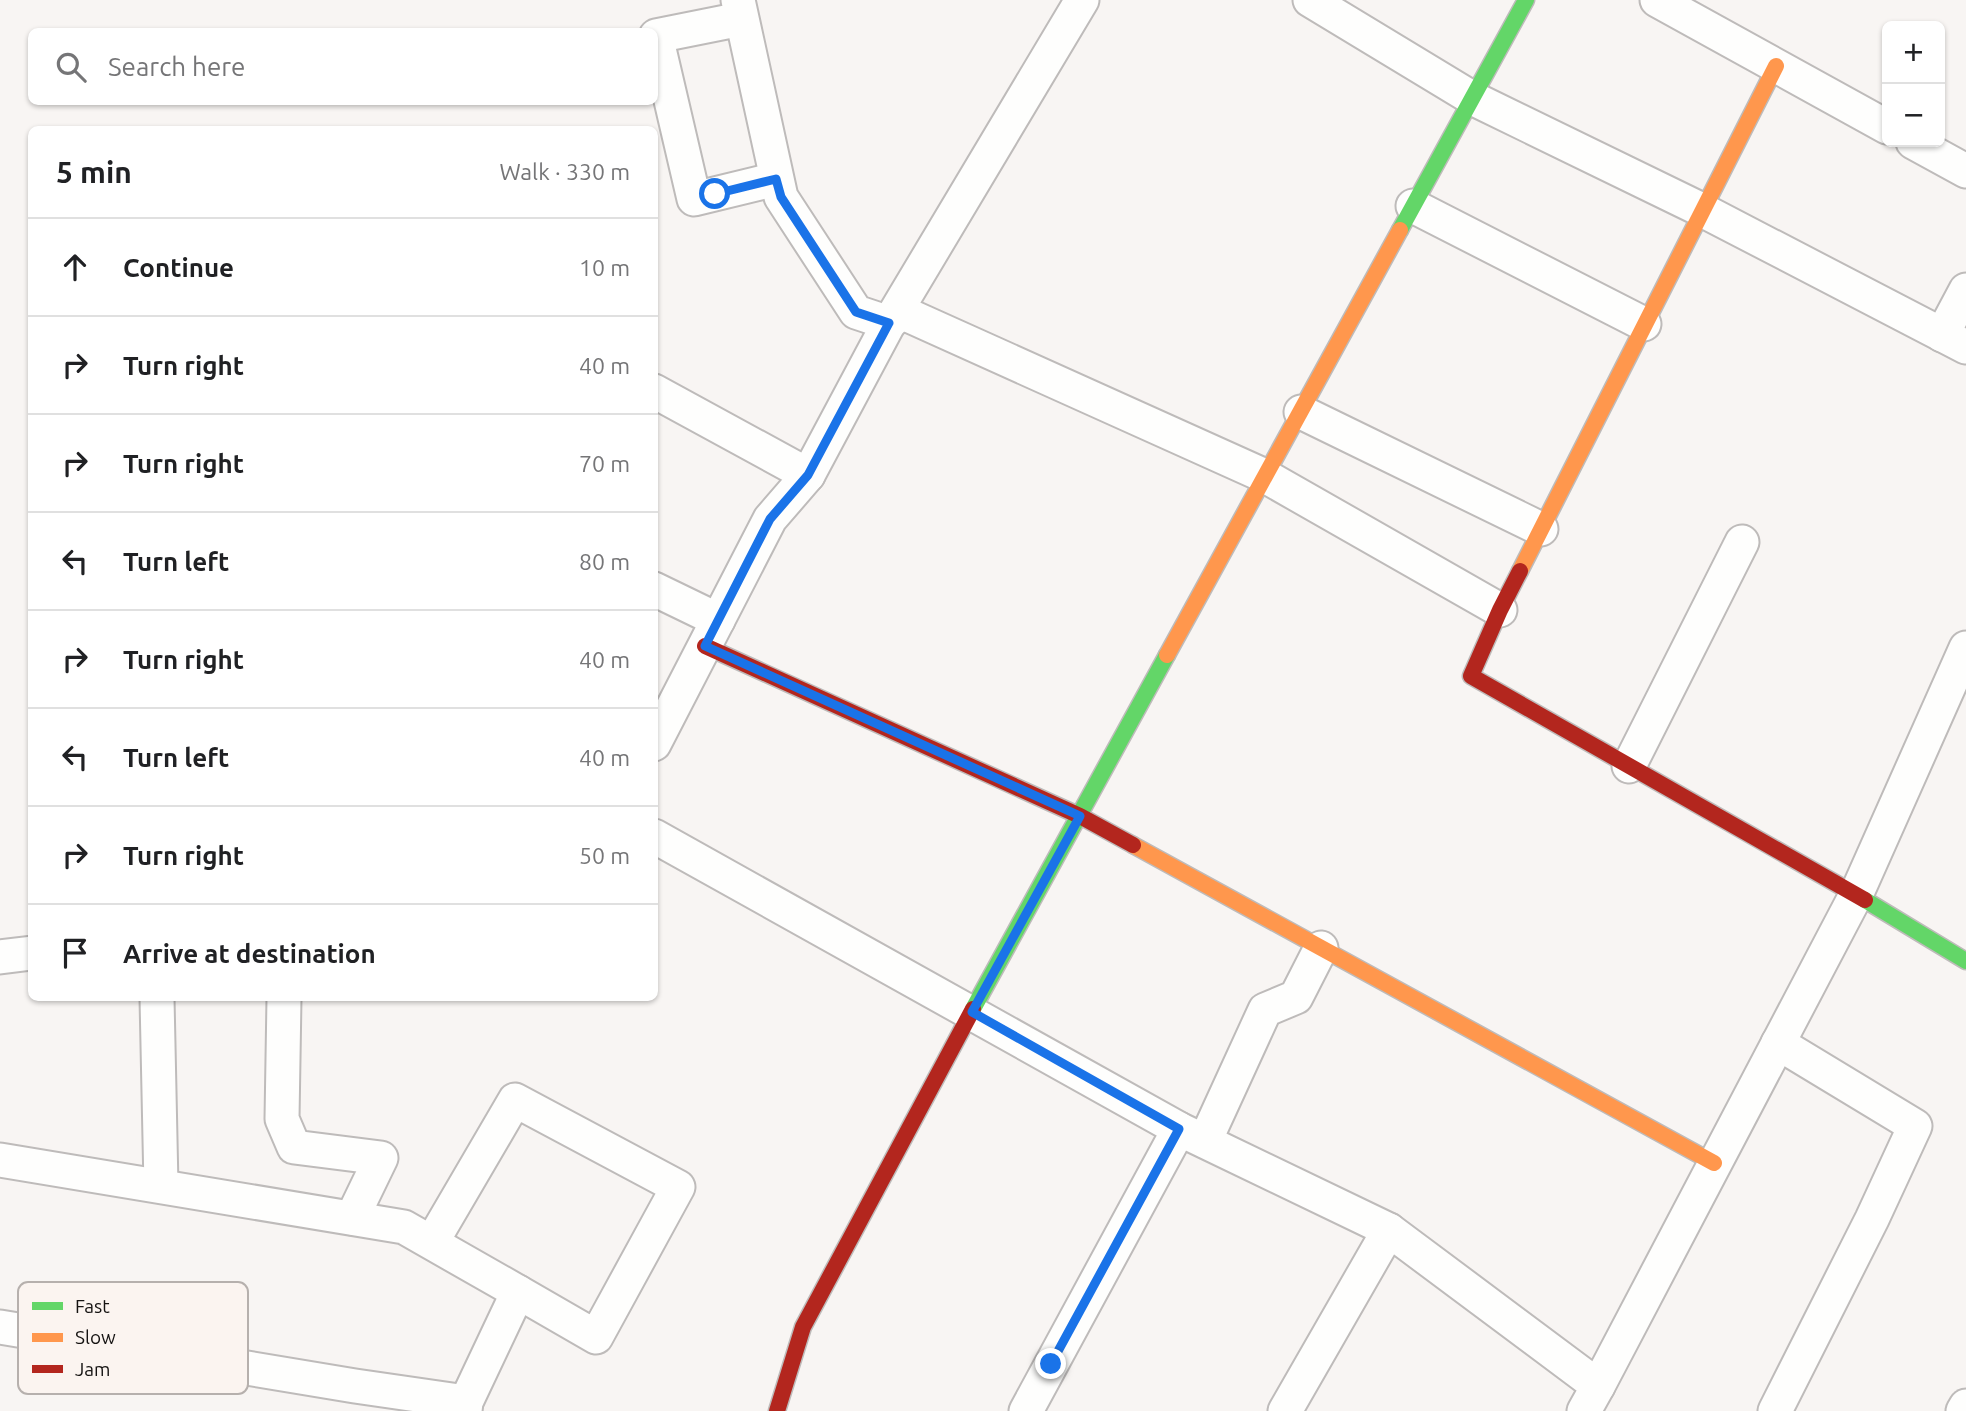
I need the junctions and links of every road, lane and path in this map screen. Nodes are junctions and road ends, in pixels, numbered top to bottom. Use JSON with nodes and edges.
{"nodes":[{"id":1,"x":1082,"y":0,"type":"edge"},
{"id":2,"x":1310,"y":0,"type":"edge"},
{"id":3,"x":1526,"y":0,"type":"edge"},
{"id":4,"x":1657,"y":0,"type":"edge"},
{"id":5,"x":740,"y":9,"type":"edge"},
{"id":6,"x":658,"y":35,"type":"edge"},
{"id":7,"x":658,"y":45,"type":"edge"},
{"id":8,"x":1776,"y":66,"type":"junction"},
{"id":9,"x":1472,"y":98,"type":"junction"},
{"id":10,"x":1882,"y":124,"type":"edge"},
{"id":11,"x":1922,"y":147,"type":"edge"},
{"id":12,"x":1966,"y":171,"type":"edge"},
{"id":13,"x":776,"y":179,"type":"junction"},
{"id":14,"x":1413,"y":206,"type":"junction"},
{"id":15,"x":1702,"y":210,"type":"junction"},
{"id":16,"x":1966,"y":290,"type":"edge"},
{"id":17,"x":889,"y":323,"type":"junction"},
{"id":18,"x":1644,"y":324,"type":"junction"},
{"id":19,"x":1954,"y":341,"type":"edge"},
{"id":20,"x":658,"y":393,"type":"edge"},
{"id":21,"x":1301,"y":412,"type":"junction"},
{"id":22,"x":808,"y":475,"type":"junction"},
{"id":23,"x":1265,"y":476,"type":"junction"},
{"id":24,"x":1541,"y":529,"type":"junction"},
{"id":25,"x":1742,"y":542,"type":"dead end"},
{"id":26,"x":658,"y":592,"type":"edge"},
{"id":27,"x":1500,"y":610,"type":"junction"},
{"id":28,"x":712,"y":633,"type":"junction"},
{"id":29,"x":1966,"y":648,"type":"edge"},
{"id":30,"x":658,"y":736,"type":"edge"},
{"id":31,"x":1629,"y":766,"type":"junction"},
{"id":32,"x":1080,"y":816,"type":"junction"},
{"id":33,"x":658,"y":842,"type":"edge"},
{"id":34,"x":1856,"y":895,"type":"junction"},
{"id":35,"x":1321,"y":948,"type":"junction"},
{"id":36,"x":28,"y":954,"type":"edge"},
{"id":37,"x":0,"y":957,"type":"edge"},
{"id":38,"x":1966,"y":961,"type":"edge"},
{"id":39,"x":157,"y":1001,"type":"edge"},
{"id":40,"x":284,"y":1001,"type":"edge"},
{"id":41,"x":972,"y":1012,"type":"junction"},
{"id":42,"x":1778,"y":1043,"type":"junction"},
{"id":43,"x":1192,"y":1135,"type":"junction"},
{"id":44,"x":0,"y":1160,"type":"edge"},
{"id":45,"x":1714,"y":1163,"type":"junction"},
{"id":46,"x":161,"y":1186,"type":"junction"},
{"id":47,"x":352,"y":1218,"type":"junction"},
{"id":48,"x":1390,"y":1230,"type":"junction"},
{"id":49,"x":432,"y":1242,"type":"junction"},
{"id":50,"x":518,"y":1292,"type":"junction"},
{"id":51,"x":0,"y":1327,"type":"edge"},
{"id":52,"x":18,"y":1330,"type":"edge"},
{"id":53,"x":248,"y":1370,"type":"edge"},
{"id":54,"x":1591,"y":1399,"type":"edge"},
{"id":55,"x":1966,"y":1406,"type":"edge"},
{"id":56,"x":465,"y":1407,"type":"edge"},
{"id":57,"x":777,"y":1411,"type":"edge"},
{"id":58,"x":1026,"y":1411,"type":"edge"},
{"id":59,"x":1285,"y":1411,"type":"edge"},
{"id":60,"x":1774,"y":1411,"type":"edge"},
{"id":61,"x":1963,"y":1411,"type":"edge"}],
"edges":[{"from":1,"to":17,"type":"street"},
{"from":2,"to":9,"type":"street"},
{"from":3,"to":9,"type":"street"},
{"from":4,"to":8,"type":"street"},
{"from":5,"to":6,"type":"street"},
{"from":5,"to":13,"type":"street"},
{"from":7,"to":13,"type":"street"},
{"from":8,"to":10,"type":"street"},
{"from":8,"to":15,"type":"street"},
{"from":9,"to":14,"type":"street"},
{"from":9,"to":15,"type":"street"},
{"from":11,"to":12,"type":"street"},
{"from":13,"to":17,"type":"street"},
{"from":14,"to":18,"type":"street"},
{"from":14,"to":21,"type":"street"},
{"from":15,"to":18,"type":"street"},
{"from":15,"to":19,"type":"street"},
{"from":16,"to":19,"type":"street"},
{"from":17,"to":22,"type":"street"},
{"from":17,"to":23,"type":"street"},
{"from":18,"to":24,"type":"street"},
{"from":20,"to":22,"type":"street"},
{"from":21,"to":23,"type":"street"},
{"from":21,"to":24,"type":"street"},
{"from":22,"to":28,"type":"street"},
{"from":23,"to":27,"type":"street"},
{"from":23,"to":32,"type":"street"},
{"from":24,"to":27,"type":"street"},
{"from":25,"to":31,"type":"street"},
{"from":26,"to":28,"type":"street"},
{"from":27,"to":31,"type":"street"},
{"from":28,"to":30,"type":"street"},
{"from":28,"to":32,"type":"street"},
{"from":29,"to":34,"type":"street"},
{"from":31,"to":34,"type":"street"},
{"from":32,"to":35,"type":"street"},
{"from":32,"to":41,"type":"street"},
{"from":33,"to":41,"type":"street"},
{"from":34,"to":38,"type":"street"},
{"from":34,"to":42,"type":"street"},
{"from":35,"to":43,"type":"street"},
{"from":35,"to":45,"type":"street"},
{"from":36,"to":37,"type":"street"},
{"from":39,"to":46,"type":"street"},
{"from":40,"to":47,"type":"street"},
{"from":41,"to":43,"type":"street"},
{"from":41,"to":57,"type":"street"},
{"from":42,"to":45,"type":"street"},
{"from":42,"to":60,"type":"street"},
{"from":43,"to":48,"type":"street"},
{"from":43,"to":58,"type":"street"},
{"from":44,"to":46,"type":"street"},
{"from":45,"to":54,"type":"street"},
{"from":46,"to":47,"type":"street"},
{"from":47,"to":49,"type":"street"},
{"from":48,"to":54,"type":"street"},
{"from":48,"to":59,"type":"street"},
{"from":49,"to":50,"type":"street"},
{"from":49,"to":50,"type":"street"},
{"from":50,"to":56,"type":"street"},
{"from":51,"to":52,"type":"street"},
{"from":53,"to":56,"type":"street"},
{"from":55,"to":61,"type":"street"}]}
